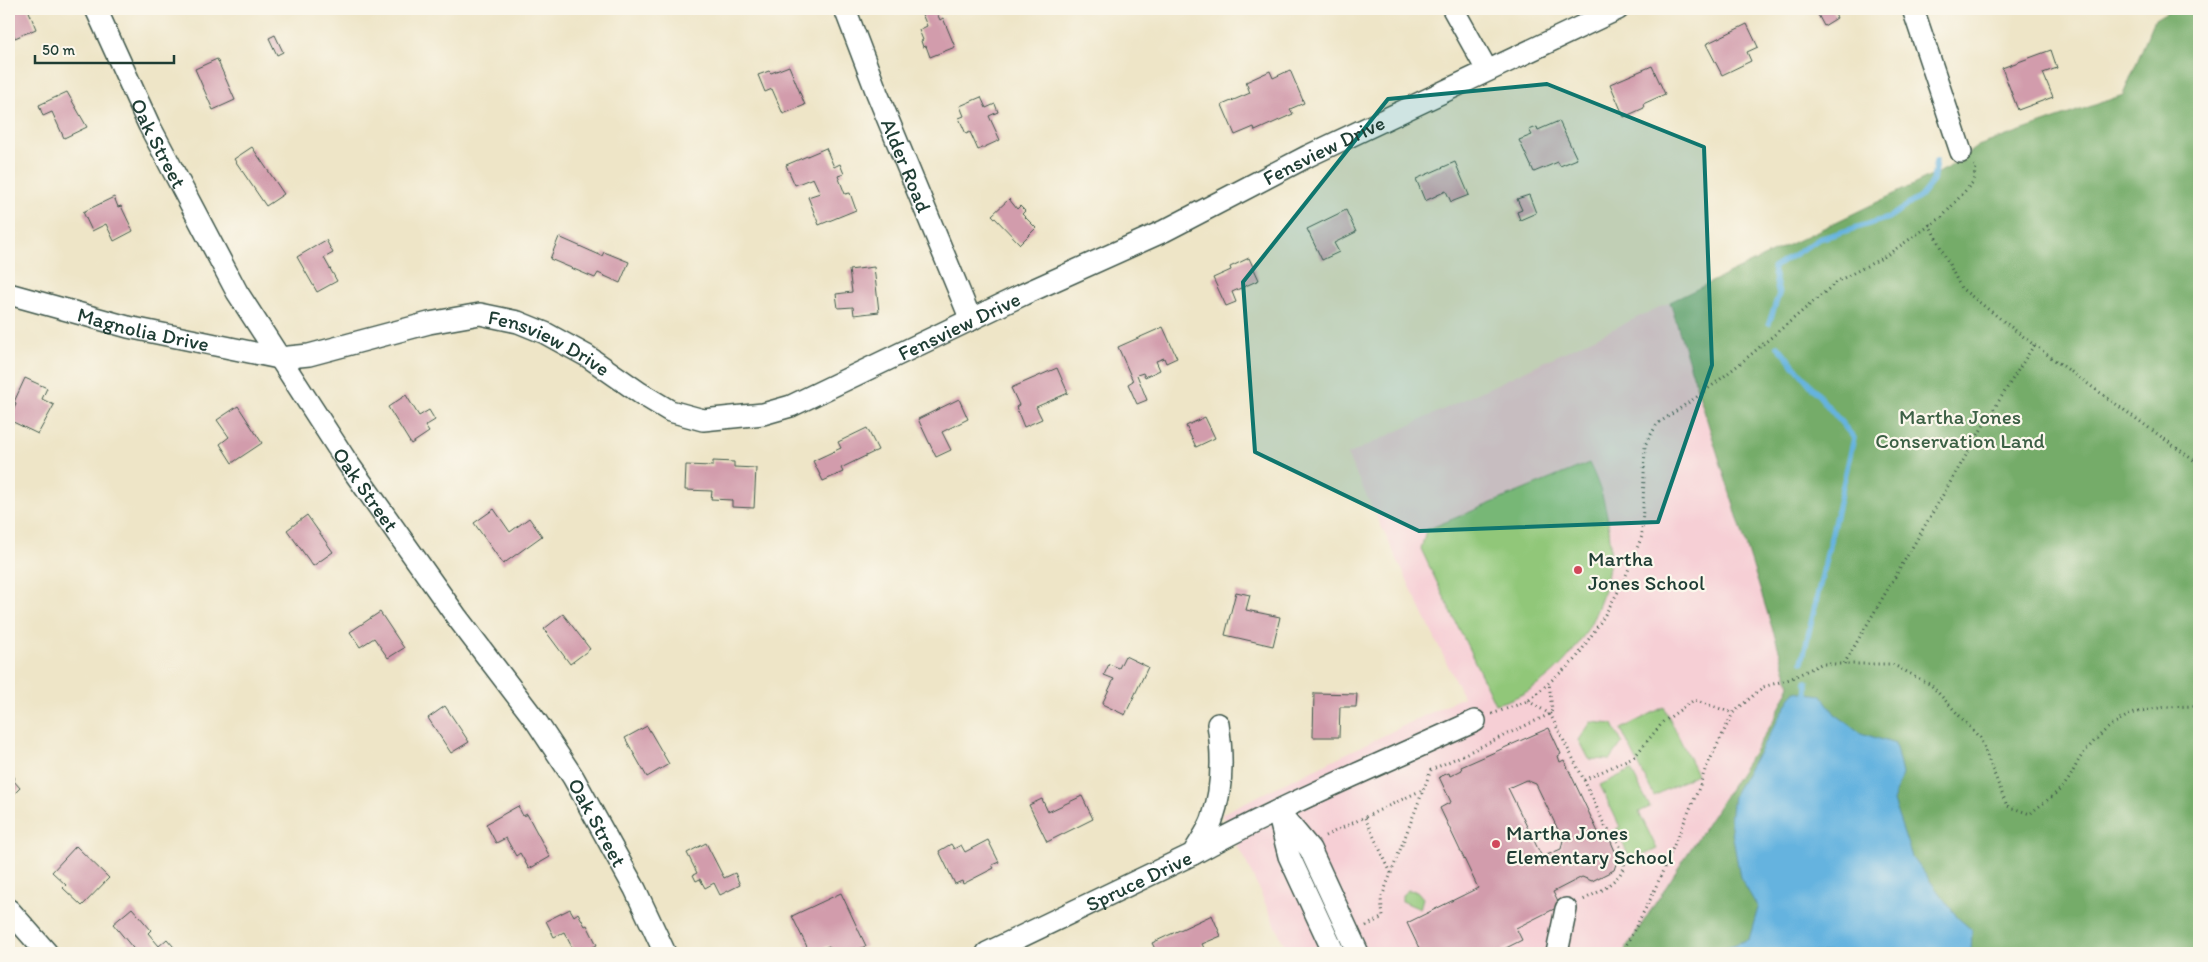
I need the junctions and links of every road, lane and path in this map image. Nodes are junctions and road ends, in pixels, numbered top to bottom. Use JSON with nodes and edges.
{"nodes":[{"id":1,"x":96,"y":9,"type":"edge"},
{"id":2,"x":845,"y":9,"type":"edge"},
{"id":3,"x":1453,"y":9,"type":"edge"},
{"id":4,"x":1618,"y":9,"type":"edge"},
{"id":5,"x":1913,"y":9,"type":"edge"},
{"id":6,"x":1487,"y":70,"type":"junction"},
{"id":7,"x":1961,"y":152,"type":"joint"},
{"id":8,"x":1929,"y":224,"type":"junction"},
{"id":9,"x":9,"y":294,"type":"edge"},
{"id":10,"x":971,"y":320,"type":"junction"},
{"id":11,"x":2034,"y":345,"type":"junction"},
{"id":12,"x":279,"y":358,"type":"junction"},
{"id":13,"x":2199,"y":464,"type":"edge"},
{"id":14,"x":1844,"y":664,"type":"junction"},
{"id":15,"x":1549,"y":682,"type":"junction"},
{"id":16,"x":1528,"y":700,"type":"junction"},
{"id":17,"x":2199,"y":706,"type":"edge"},
{"id":18,"x":1733,"y":713,"type":"junction"},
{"id":19,"x":1550,"y":714,"type":"junction"},
{"id":20,"x":1475,"y":721,"type":"joint"},
{"id":21,"x":1218,"y":724,"type":"dead end"},
{"id":22,"x":1584,"y":780,"type":"junction"},
{"id":23,"x":1422,"y":790,"type":"junction"},
{"id":24,"x":1278,"y":811,"type":"junction"},
{"id":25,"x":1365,"y":818,"type":"junction"},
{"id":26,"x":1323,"y":838,"type":"dead end"},
{"id":27,"x":1193,"y":854,"type":"junction"},
{"id":28,"x":1391,"y":873,"type":"junction"},
{"id":29,"x":1566,"y":909,"type":"joint"},
{"id":30,"x":9,"y":910,"type":"edge"},
{"id":31,"x":1354,"y":944,"type":"edge"},
{"id":32,"x":47,"y":953,"type":"edge"},
{"id":33,"x":664,"y":953,"type":"edge"},
{"id":34,"x":987,"y":953,"type":"edge"},
{"id":35,"x":1334,"y":953,"type":"edge"},
{"id":36,"x":1557,"y":953,"type":"edge"},
{"id":37,"x":1622,"y":953,"type":"edge"}],
"edges":[{"from":1,"to":12,"type":"street","name":"Oak Street"},
{"from":2,"to":10,"type":"street","name":"Alder Road"},
{"from":3,"to":6,"type":"street"},
{"from":4,"to":6,"type":"street","name":"Fensview Drive"},
{"from":5,"to":7,"type":"street"},
{"from":6,"to":10,"type":"street","name":"Fensview Drive"},
{"from":7,"to":8,"type":"path"},
{"from":8,"to":11,"type":"path"},
{"from":8,"to":15,"type":"path"},
{"from":9,"to":12,"type":"street","name":"Magnolia Drive"},
{"from":10,"to":12,"type":"street","name":"Fensview Drive"},
{"from":11,"to":13,"type":"path"},
{"from":11,"to":14,"type":"path"},
{"from":12,"to":33,"type":"street","name":"Oak Street"},
{"from":14,"to":17,"type":"path"},
{"from":14,"to":18,"type":"path"},
{"from":15,"to":16,"type":"path"},
{"from":15,"to":19,"type":"path"},
{"from":16,"to":19,"type":"path"},
{"from":16,"to":20,"type":"path"},
{"from":18,"to":22,"type":"path"},
{"from":18,"to":37,"type":"path"},
{"from":19,"to":22,"type":"path"},
{"from":19,"to":23,"type":"path"},
{"from":20,"to":24,"type":"street"},
{"from":21,"to":27,"type":"street","name":"Spruce Drive"},
{"from":22,"to":29,"type":"path"},
{"from":23,"to":25,"type":"path"},
{"from":23,"to":28,"type":"path"},
{"from":24,"to":27,"type":"street"},
{"from":24,"to":31,"type":"street"},
{"from":24,"to":35,"type":"street"},
{"from":25,"to":26,"type":"path"},
{"from":25,"to":28,"type":"path"},
{"from":27,"to":34,"type":"street","name":"Spruce Drive"},
{"from":28,"to":31,"type":"path"},
{"from":29,"to":36,"type":"street"},
{"from":30,"to":32,"type":"street"}]}
